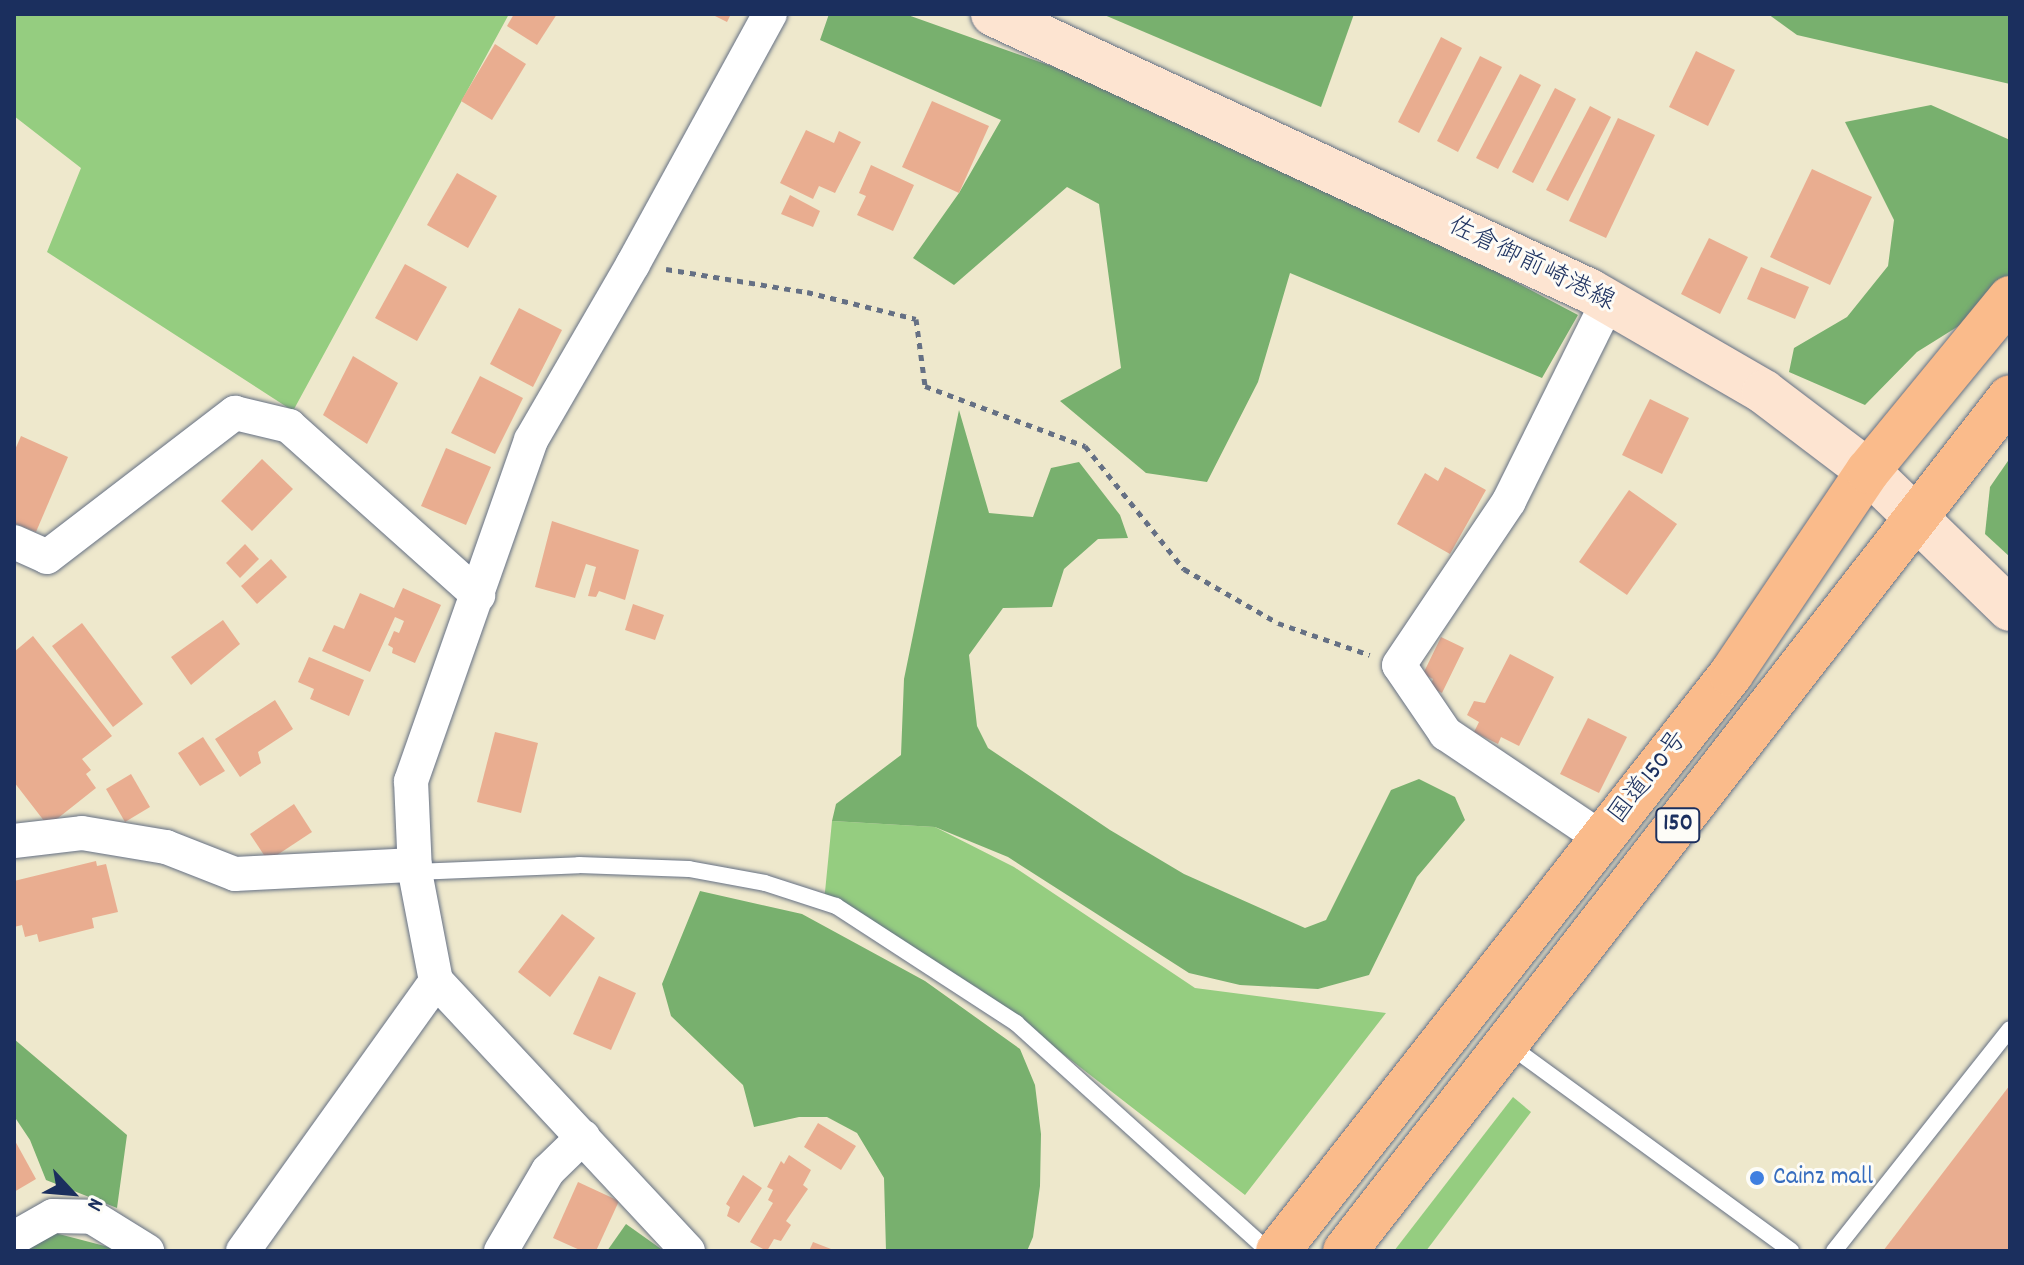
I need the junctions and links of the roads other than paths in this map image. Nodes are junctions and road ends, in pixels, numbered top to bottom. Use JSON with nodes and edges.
{"nodes":[{"id":1,"x":770,"y":14,"type":"edge"},
{"id":2,"x":993,"y":14,"type":"edge"},
{"id":3,"x":2010,"y":298,"type":"edge"},
{"id":4,"x":1608,"y":302,"type":"junction"},
{"id":5,"x":2010,"y":397,"type":"edge"},
{"id":6,"x":1868,"y":471,"type":"junction"},
{"id":7,"x":1915,"y":519,"type":"junction"},
{"id":8,"x":14,"y":542,"type":"edge"},
{"id":9,"x":478,"y":595,"type":"junction"},
{"id":10,"x":2010,"y":609,"type":"edge"},
{"id":11,"x":1601,"y":838,"type":"junction"},
{"id":12,"x":14,"y":841,"type":"edge"},
{"id":13,"x":415,"y":868,"type":"junction"},
{"id":14,"x":436,"y":981,"type":"junction"},
{"id":15,"x":2010,"y":1029,"type":"edge"},
{"id":16,"x":1508,"y":1044,"type":"junction"},
{"id":17,"x":583,"y":1137,"type":"junction"},
{"id":18,"x":14,"y":1238,"type":"edge"},
{"id":19,"x":147,"y":1251,"type":"edge"},
{"id":20,"x":243,"y":1251,"type":"edge"},
{"id":21,"x":501,"y":1251,"type":"edge"},
{"id":22,"x":688,"y":1251,"type":"edge"},
{"id":23,"x":1268,"y":1251,"type":"edge"},
{"id":24,"x":1278,"y":1251,"type":"edge"},
{"id":25,"x":1345,"y":1251,"type":"edge"},
{"id":26,"x":1791,"y":1251,"type":"edge"},
{"id":27,"x":1834,"y":1251,"type":"edge"}],
"edges":[{"from":1,"to":9,"type":"street"},
{"from":2,"to":4,"type":"main road","name":"佐倉御前崎港線"},
{"from":3,"to":6,"type":"highway","name":"国道150号","number":"150"},
{"from":4,"to":6,"type":"main road","name":"佐倉御前崎港線"},
{"from":4,"to":11,"type":"street"},
{"from":5,"to":7,"type":"highway","name":"国道150号","number":"150"},
{"from":6,"to":7,"type":"main road","name":"佐倉御前崎港線"},
{"from":6,"to":11,"type":"highway","name":"国道150号","number":"150"},
{"from":7,"to":10,"type":"main road","name":"佐倉御前崎港線"},
{"from":7,"to":16,"type":"highway","name":"国道150号","number":"150"},
{"from":8,"to":9,"type":"street"},
{"from":9,"to":13,"type":"street"},
{"from":11,"to":24,"type":"highway","name":"国道150号","number":"150"},
{"from":12,"to":13,"type":"street"},
{"from":13,"to":14,"type":"street"},
{"from":13,"to":23,"type":"lane"},
{"from":14,"to":17,"type":"street"},
{"from":14,"to":20,"type":"street"},
{"from":15,"to":27,"type":"lane"},
{"from":16,"to":25,"type":"highway","name":"国道150号","number":"150"},
{"from":16,"to":26,"type":"lane"},
{"from":17,"to":21,"type":"street"},
{"from":17,"to":22,"type":"street"},
{"from":18,"to":19,"type":"street"}]}
